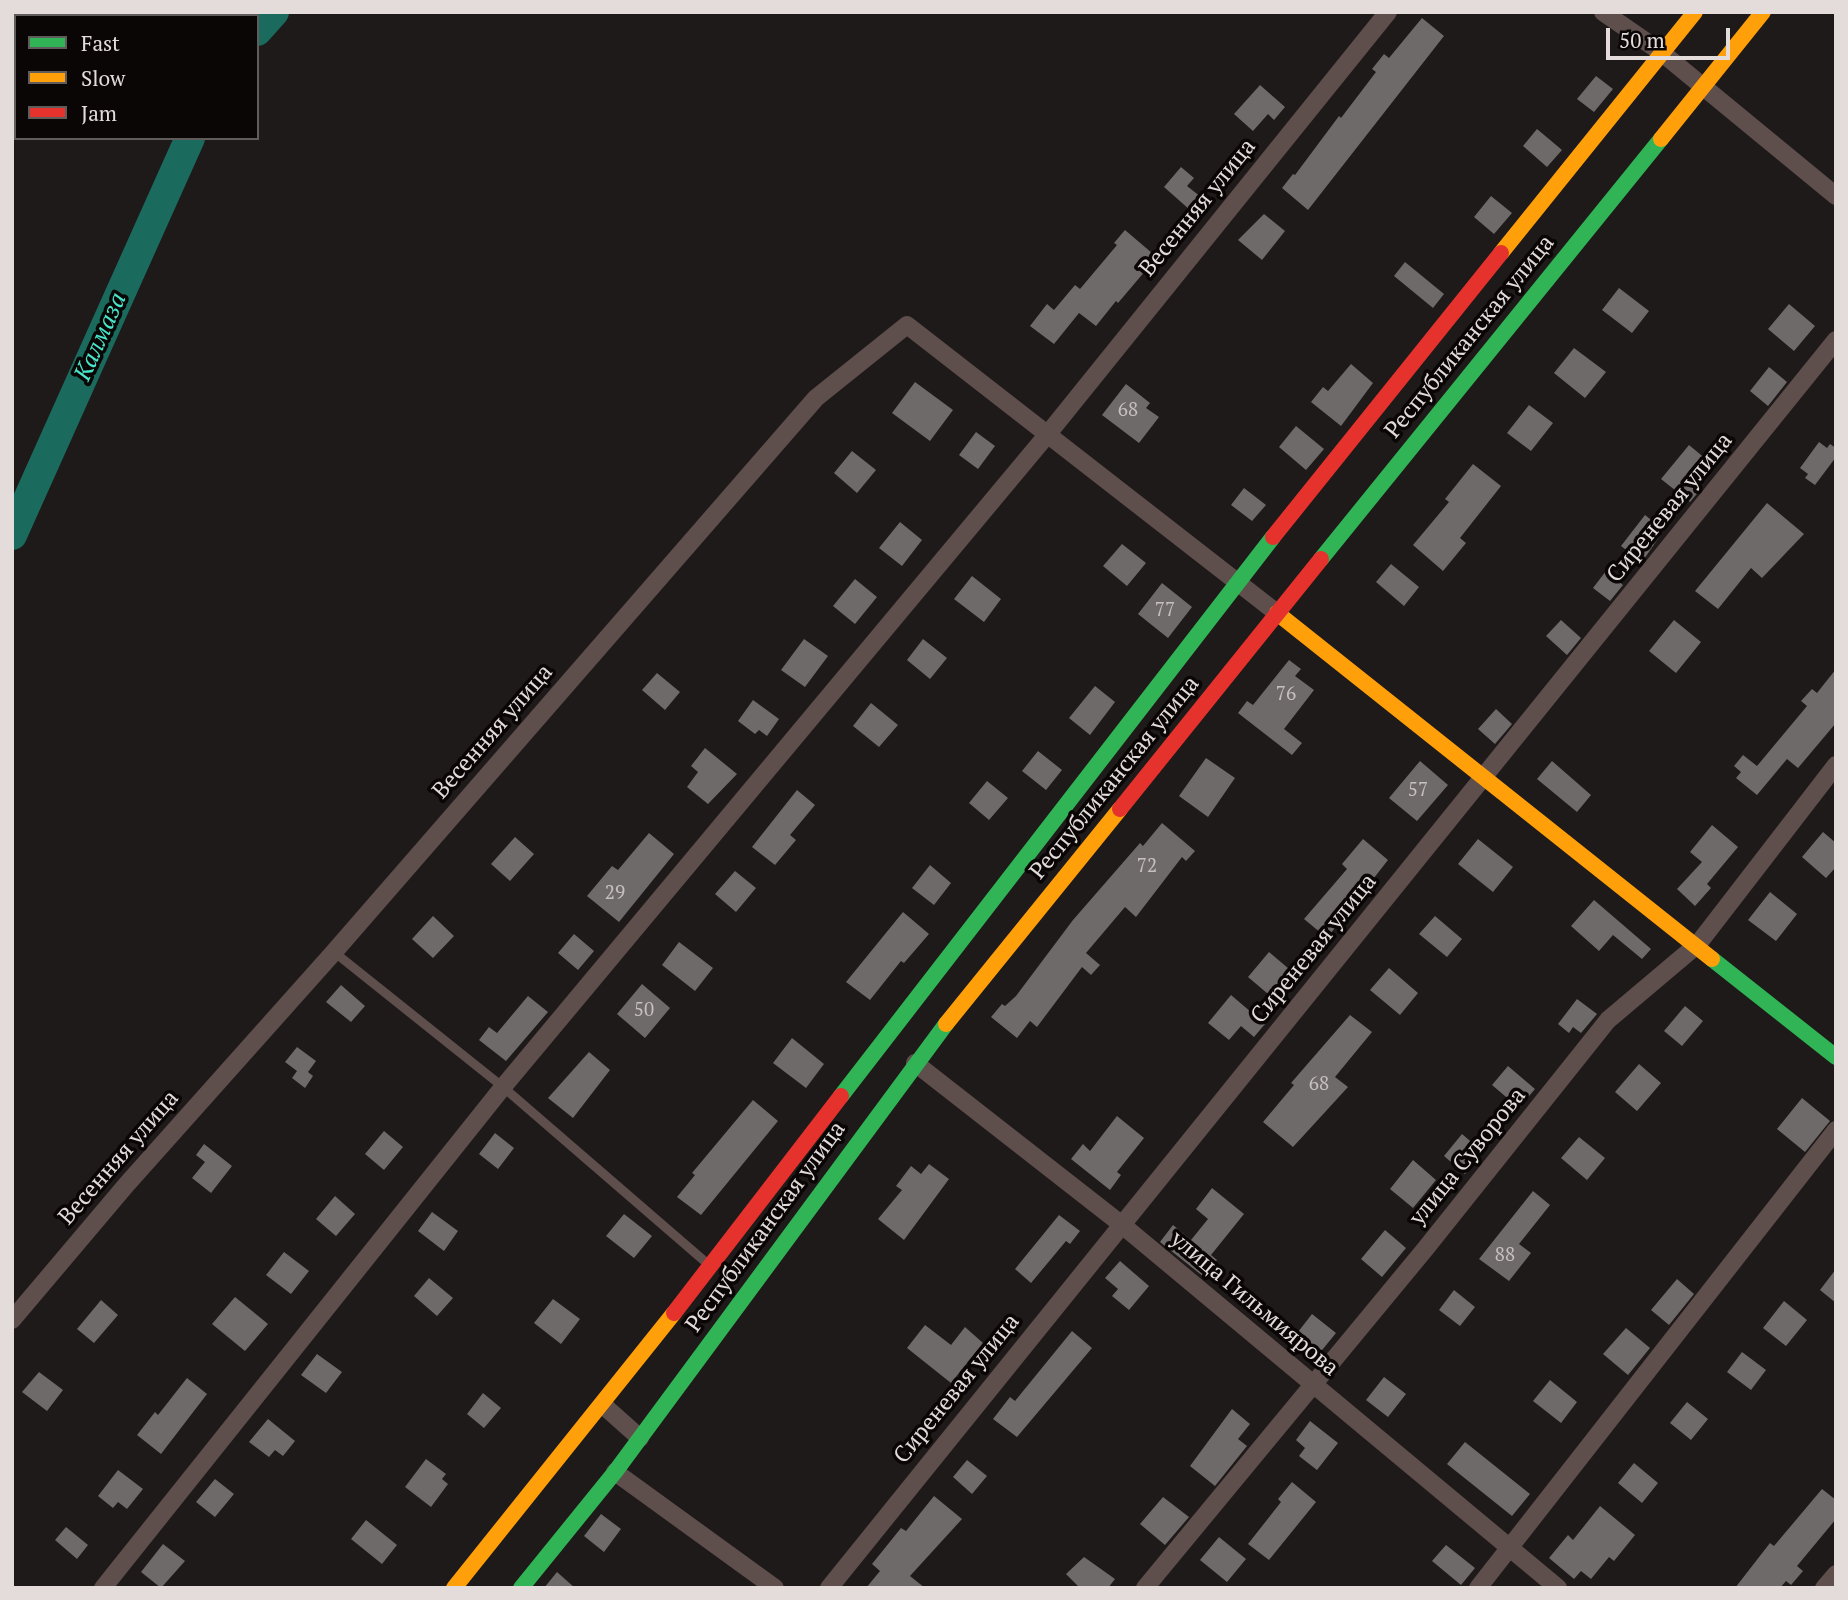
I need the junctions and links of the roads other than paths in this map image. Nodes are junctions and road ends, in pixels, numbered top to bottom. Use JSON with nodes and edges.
{"nodes":[{"id":1,"x":1388,"y":12,"type":"edge"},
{"id":2,"x":1603,"y":12,"type":"edge"},
{"id":3,"x":1695,"y":12,"type":"edge"},
{"id":4,"x":1763,"y":12,"type":"edge"},
{"id":5,"x":1661,"y":52,"type":"junction"},
{"id":6,"x":1702,"y":85,"type":"junction"},
{"id":7,"x":1836,"y":196,"type":"edge"},
{"id":8,"x":1836,"y":340,"type":"edge"},
{"id":9,"x":1047,"y":435,"type":"junction"},
{"id":10,"x":1236,"y":583,"type":"junction"},
{"id":11,"x":1277,"y":613,"type":"junction"},
{"id":12,"x":1836,"y":765,"type":"edge"},
{"id":13,"x":1486,"y":778,"type":"junction"},
{"id":14,"x":1698,"y":944,"type":"junction"},
{"id":15,"x":334,"y":952,"type":"junction"},
{"id":16,"x":1836,"y":1057,"type":"edge"},
{"id":17,"x":915,"y":1063,"type":"junction"},
{"id":18,"x":503,"y":1087,"type":"junction"},
{"id":19,"x":1836,"y":1130,"type":"edge"},
{"id":20,"x":1121,"y":1224,"type":"junction"},
{"id":21,"x":710,"y":1266,"type":"junction"},
{"id":22,"x":12,"y":1320,"type":"edge"},
{"id":23,"x":1311,"y":1385,"type":"junction"},
{"id":24,"x":603,"y":1405,"type":"junction"},
{"id":25,"x":640,"y":1438,"type":"junction"},
{"id":26,"x":615,"y":1472,"type":"junction"},
{"id":27,"x":1510,"y":1549,"type":"junction"},
{"id":28,"x":1836,"y":1574,"type":"edge"},
{"id":29,"x":103,"y":1588,"type":"edge"},
{"id":30,"x":454,"y":1588,"type":"edge"},
{"id":31,"x":521,"y":1588,"type":"edge"},
{"id":32,"x":775,"y":1588,"type":"edge"},
{"id":33,"x":829,"y":1588,"type":"edge"},
{"id":34,"x":1145,"y":1588,"type":"edge"},
{"id":35,"x":1478,"y":1588,"type":"edge"},
{"id":36,"x":1558,"y":1588,"type":"edge"},
{"id":37,"x":1824,"y":1588,"type":"edge"}],
"edges":[{"from":1,"to":9,"type":"street","name":"Весенняя улица"},
{"from":2,"to":5,"type":"street"},
{"from":3,"to":5,"type":"street","name":"Республиканская улица"},
{"from":4,"to":6,"type":"street","name":"Республиканская улица"},
{"from":5,"to":6,"type":"street"},
{"from":5,"to":10,"type":"street","name":"Республиканская улица"},
{"from":6,"to":7,"type":"street"},
{"from":6,"to":11,"type":"street","name":"Республиканская улица"},
{"from":8,"to":13,"type":"street","name":"Сиреневая улица"},
{"from":9,"to":10,"type":"street","name":"Весенняя улица"},
{"from":9,"to":15,"type":"street","name":"Весенняя улица"},
{"from":9,"to":18,"type":"street","name":"Весенняя улица"},
{"from":10,"to":11,"type":"street","name":"Весенняя улица"},
{"from":10,"to":21,"type":"street","name":"Республиканская улица"},
{"from":11,"to":13,"type":"street"},
{"from":11,"to":17,"type":"street","name":"Республиканская улица"},
{"from":12,"to":14,"type":"street","name":"улица Суворова"},
{"from":13,"to":14,"type":"street"},
{"from":13,"to":20,"type":"street","name":"Сиреневая улица"},
{"from":14,"to":16,"type":"street"},
{"from":14,"to":23,"type":"street","name":"улица Суворова"},
{"from":15,"to":18,"type":"lane"},
{"from":15,"to":22,"type":"street","name":"Весенняя улица"},
{"from":17,"to":20,"type":"street","name":"улица Гильмиярова"},
{"from":17,"to":25,"type":"street","name":"Республиканская улица"},
{"from":18,"to":21,"type":"lane"},
{"from":18,"to":29,"type":"street","name":"Весенняя улица"},
{"from":19,"to":27,"type":"street"},
{"from":20,"to":23,"type":"street","name":"улица Гильмиярова"},
{"from":20,"to":33,"type":"street","name":"Сиреневая улица"},
{"from":21,"to":24,"type":"street","name":"Республиканская улица"},
{"from":23,"to":27,"type":"street","name":"улица Гильмиярова"},
{"from":23,"to":34,"type":"street","name":"улица Суворова"},
{"from":24,"to":25,"type":"street"},
{"from":24,"to":30,"type":"street","name":"Республиканская улица"},
{"from":25,"to":26,"type":"street","name":"Республиканская улица"},
{"from":26,"to":31,"type":"street","name":"Республиканская улица"},
{"from":26,"to":32,"type":"street"},
{"from":27,"to":35,"type":"street"},
{"from":27,"to":36,"type":"street","name":"улица Гильмиярова"},
{"from":28,"to":37,"type":"street"}]}
